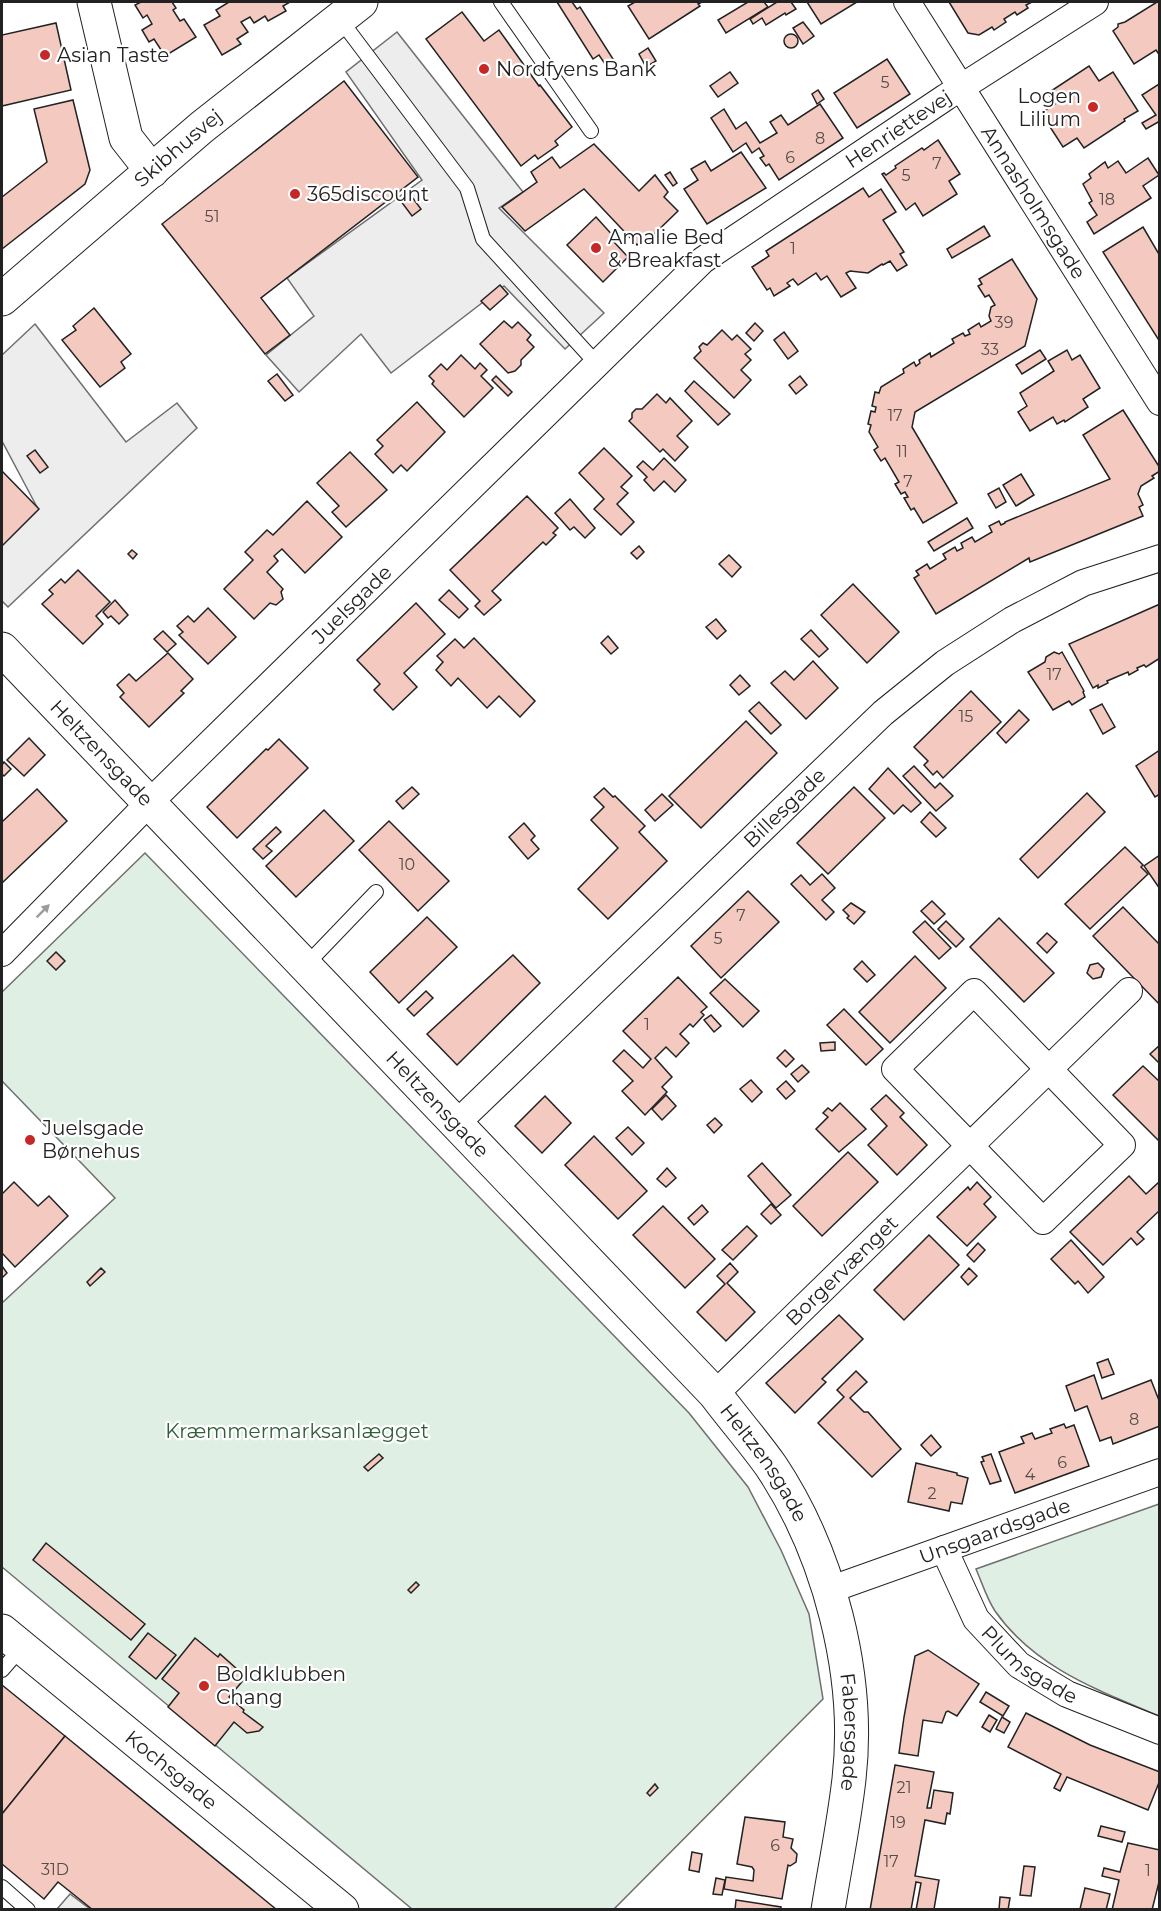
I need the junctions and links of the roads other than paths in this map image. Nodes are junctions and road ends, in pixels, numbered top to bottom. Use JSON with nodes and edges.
{"nodes":[{"id":1,"x":94,"y":2,"type":"edge"},
{"id":2,"x":501,"y":2,"type":"edge"},
{"id":3,"x":908,"y":2,"type":"edge"},
{"id":4,"x":1095,"y":2,"type":"edge"},
{"id":5,"x":350,"y":10,"type":"edge"},
{"id":6,"x":961,"y":87,"type":"junction"},
{"id":7,"x":591,"y":131,"type":"dead end"},
{"id":8,"x":152,"y":171,"type":"junction"},
{"id":9,"x":703,"y":260,"type":"joint"},
{"id":10,"x":2,"y":299,"type":"edge"},
{"id":11,"x":597,"y":363,"type":"junction"},
{"id":12,"x":1160,"y":402,"type":"edge"},
{"id":13,"x":1160,"y":558,"type":"edge"},
{"id":14,"x":2,"y":649,"type":"edge"},
{"id":15,"x":149,"y":802,"type":"junction"},
{"id":16,"x":376,"y":892,"type":"dead end"},
{"id":17,"x":2,"y":952,"type":"edge"},
{"id":18,"x":305,"y":966,"type":"junction"},
{"id":19,"x":1129,"y":991,"type":"dead end"},
{"id":20,"x":1048,"y":1069,"type":"junction"},
{"id":21,"x":456,"y":1124,"type":"junction"},
{"id":22,"x":970,"y":1146,"type":"junction"},
{"id":23,"x":715,"y":1394,"type":"junction"},
{"id":24,"x":1160,"y":1472,"type":"edge"},
{"id":25,"x":944,"y":1549,"type":"junction"},
{"id":26,"x":829,"y":1590,"type":"junction"},
{"id":27,"x":8,"y":1649,"type":"edge"},
{"id":28,"x":1160,"y":1731,"type":"edge"},
{"id":29,"x":2,"y":1887,"type":"edge"},
{"id":30,"x":28,"y":1910,"type":"edge"},
{"id":31,"x":342,"y":1910,"type":"edge"},
{"id":32,"x":828,"y":1910,"type":"edge"}],
"edges":[{"from":1,"to":8,"type":"street"},
{"from":2,"to":7,"type":"lane"},
{"from":3,"to":6,"type":"street","name":"Annasholmsgade"},
{"from":4,"to":6,"type":"street","name":"Henriettevej"},
{"from":5,"to":8,"type":"street","name":"Skibhusvej"},
{"from":5,"to":11,"type":"lane"},
{"from":6,"to":9,"type":"street","name":"Henriettevej"},
{"from":6,"to":12,"type":"street","name":"Annasholmsgade"},
{"from":8,"to":10,"type":"street","name":"Skibhusvej"},
{"from":9,"to":11,"type":"street","name":"Juelsgade"},
{"from":11,"to":15,"type":"street","name":"Juelsgade"},
{"from":13,"to":21,"type":"street","name":"Billesgade"},
{"from":14,"to":15,"type":"street","name":"Heltzensgade"},
{"from":17,"to":15,"type":"street","name":"Juelsgade","one_way":true},
{"from":15,"to":18,"type":"street","name":"Heltzensgade"},
{"from":16,"to":18,"type":"lane"},
{"from":18,"to":21,"type":"street","name":"Heltzensgade"},
{"from":19,"to":20,"type":"street","name":"Borgervænget"},
{"from":20,"to":22,"type":"street","name":"Borgervænget"},
{"from":20,"to":22,"type":"street"},
{"from":20,"to":22,"type":"street"},
{"from":21,"to":23,"type":"street","name":"Heltzensgade"},
{"from":22,"to":23,"type":"street","name":"Borgervænget"},
{"from":23,"to":26,"type":"street","name":"Heltzensgade"},
{"from":24,"to":25,"type":"street","name":"Unsgaardsgade"},
{"from":25,"to":26,"type":"street","name":"Unsgaardsgade"},
{"from":25,"to":28,"type":"street","name":"Plumsgade"},
{"from":26,"to":32,"type":"street","name":"Fabersgade"},
{"from":27,"to":31,"type":"street","name":"Kochsgade"},
{"from":29,"to":30,"type":"lane"}]}
